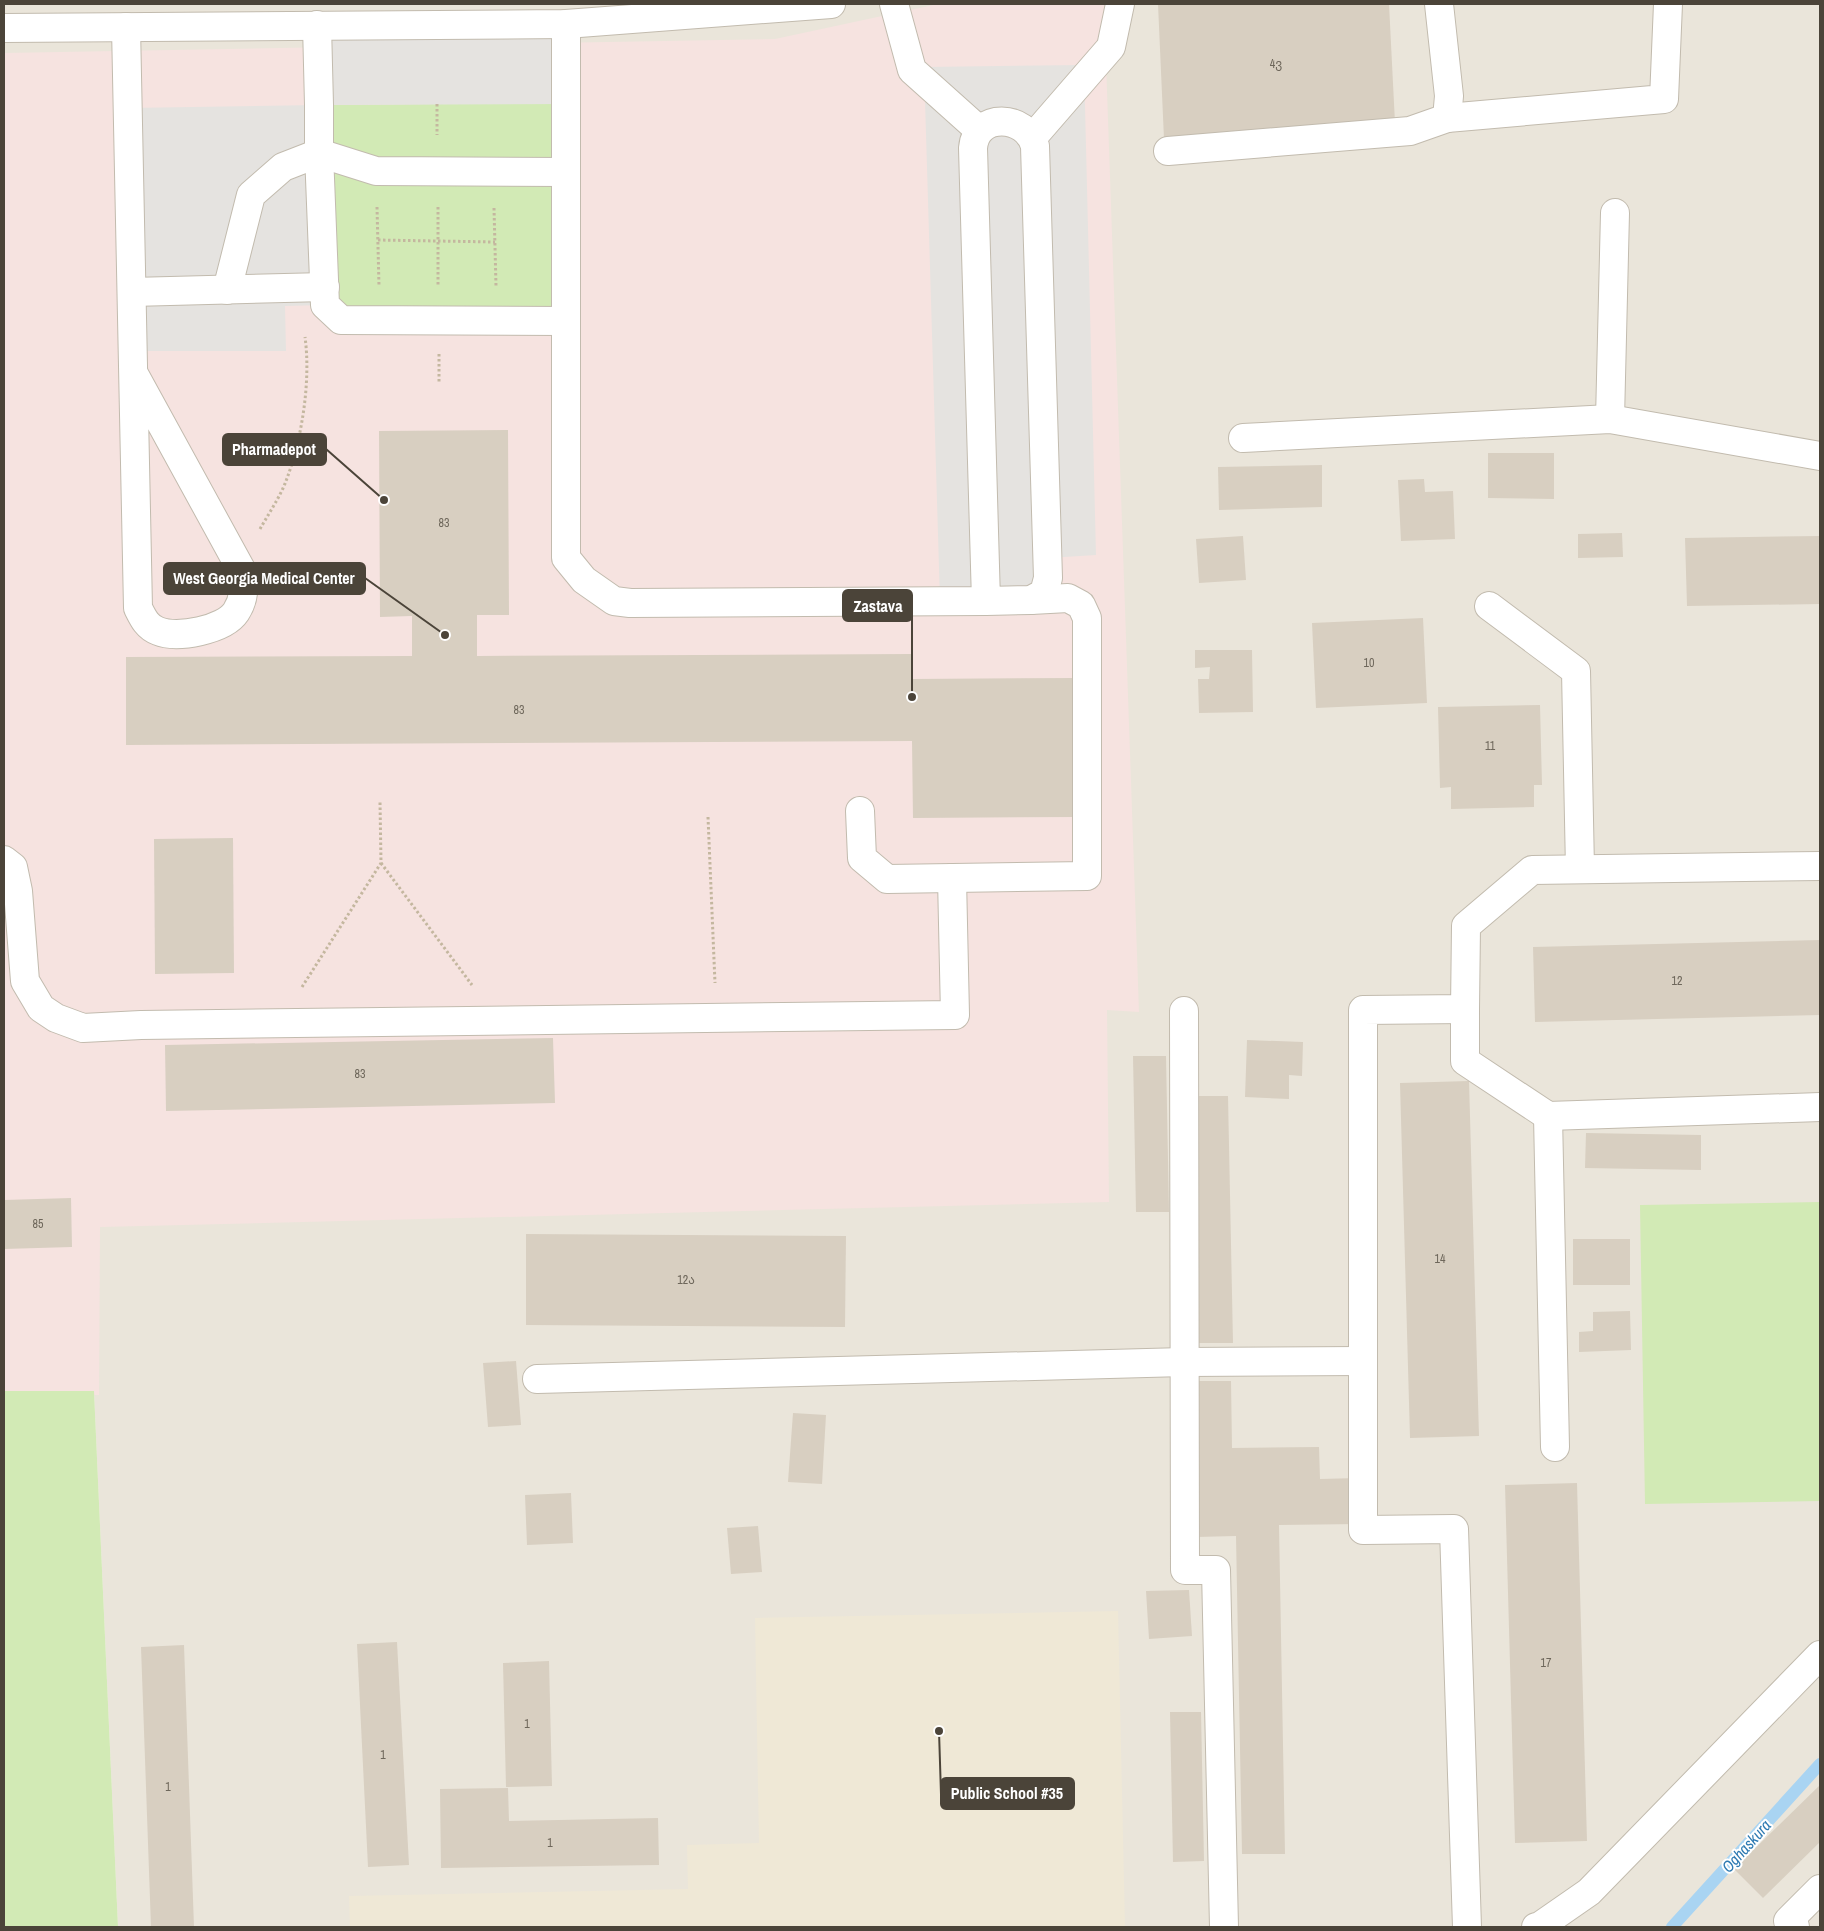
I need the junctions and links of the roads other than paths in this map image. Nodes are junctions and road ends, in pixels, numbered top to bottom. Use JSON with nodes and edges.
{"nodes":[{"id":1,"x":831,"y":4,"type":"edge"},
{"id":2,"x":894,"y":4,"type":"edge"},
{"id":3,"x":1120,"y":4,"type":"edge"},
{"id":4,"x":1439,"y":4,"type":"edge"},
{"id":5,"x":1668,"y":4,"type":"edge"},
{"id":6,"x":566,"y":24,"type":"junction"},
{"id":7,"x":316,"y":25,"type":"junction"},
{"id":8,"x":126,"y":27,"type":"junction"},
{"id":9,"x":4,"y":28,"type":"edge"},
{"id":10,"x":1447,"y":118,"type":"junction"},
{"id":11,"x":979,"y":130,"type":"junction"},
{"id":12,"x":1032,"y":137,"type":"junction"},
{"id":13,"x":1168,"y":151,"type":"dead end"},
{"id":14,"x":319,"y":153,"type":"junction"},
{"id":15,"x":565,"y":172,"type":"junction"},
{"id":16,"x":1615,"y":213,"type":"dead end"},
{"id":17,"x":325,"y":287,"type":"junction"},
{"id":18,"x":227,"y":290,"type":"junction"},
{"id":19,"x":132,"y":292,"type":"junction"},
{"id":20,"x":565,"y":321,"type":"junction"},
{"id":21,"x":134,"y":374,"type":"junction"},
{"id":22,"x":1610,"y":419,"type":"junction"},
{"id":23,"x":1243,"y":438,"type":"dead end"},
{"id":24,"x":1820,"y":456,"type":"edge"},
{"id":25,"x":1031,"y":600,"type":"junction"},
{"id":26,"x":986,"y":601,"type":"junction"},
{"id":27,"x":1489,"y":606,"type":"dead end"},
{"id":28,"x":860,"y":811,"type":"dead end"},
{"id":29,"x":4,"y":860,"type":"edge"},
{"id":30,"x":1820,"y":866,"type":"edge"},
{"id":31,"x":1580,"y":869,"type":"junction"},
{"id":32,"x":952,"y":878,"type":"junction"},
{"id":33,"x":1465,"y":1008,"type":"junction"},
{"id":34,"x":1184,"y":1011,"type":"dead end"},
{"id":35,"x":1820,"y":1107,"type":"edge"},
{"id":36,"x":1548,"y":1116,"type":"junction"},
{"id":37,"x":1362,"y":1361,"type":"junction"},
{"id":38,"x":1184,"y":1362,"type":"junction"},
{"id":39,"x":537,"y":1378,"type":"dead end"},
{"id":40,"x":1555,"y":1447,"type":"dead end"},
{"id":41,"x":1820,"y":1655,"type":"edge"},
{"id":42,"x":1820,"y":1889,"type":"edge"},
{"id":43,"x":1224,"y":1927,"type":"edge"},
{"id":44,"x":1467,"y":1927,"type":"edge"},
{"id":45,"x":1536,"y":1927,"type":"edge"},
{"id":46,"x":1795,"y":1927,"type":"edge"}],
"edges":[{"from":1,"to":6,"type":"street"},
{"from":2,"to":11,"type":"street"},
{"from":3,"to":12,"type":"street"},
{"from":4,"to":10,"type":"street"},
{"from":5,"to":10,"type":"street"},
{"from":6,"to":7,"type":"street"},
{"from":6,"to":15,"type":"street"},
{"from":7,"to":8,"type":"street"},
{"from":7,"to":14,"type":"street"},
{"from":8,"to":9,"type":"street"},
{"from":8,"to":19,"type":"street"},
{"from":10,"to":13,"type":"street"},
{"from":11,"to":12,"type":"street"},
{"from":11,"to":26,"type":"street"},
{"from":12,"to":25,"type":"street"},
{"from":14,"to":15,"type":"street"},
{"from":14,"to":17,"type":"street"},
{"from":14,"to":18,"type":"street"},
{"from":15,"to":20,"type":"street"},
{"from":16,"to":22,"type":"street"},
{"from":17,"to":18,"type":"street"},
{"from":17,"to":20,"type":"street"},
{"from":18,"to":19,"type":"street"},
{"from":19,"to":21,"type":"street"},
{"from":20,"to":26,"type":"street"},
{"from":21,"to":21,"type":"street"},
{"from":22,"to":23,"type":"street"},
{"from":22,"to":24,"type":"street"},
{"from":25,"to":26,"type":"street"},
{"from":25,"to":32,"type":"street"},
{"from":27,"to":31,"type":"street"},
{"from":28,"to":32,"type":"street"},
{"from":29,"to":32,"type":"street"},
{"from":30,"to":31,"type":"street"},
{"from":31,"to":33,"type":"street"},
{"from":33,"to":36,"type":"street"},
{"from":33,"to":37,"type":"street"},
{"from":34,"to":38,"type":"street"},
{"from":35,"to":36,"type":"street"},
{"from":36,"to":40,"type":"street"},
{"from":37,"to":38,"type":"street"},
{"from":37,"to":44,"type":"street"},
{"from":38,"to":39,"type":"street"},
{"from":38,"to":43,"type":"street"},
{"from":41,"to":45,"type":"street"},
{"from":42,"to":46,"type":"street"}]}
